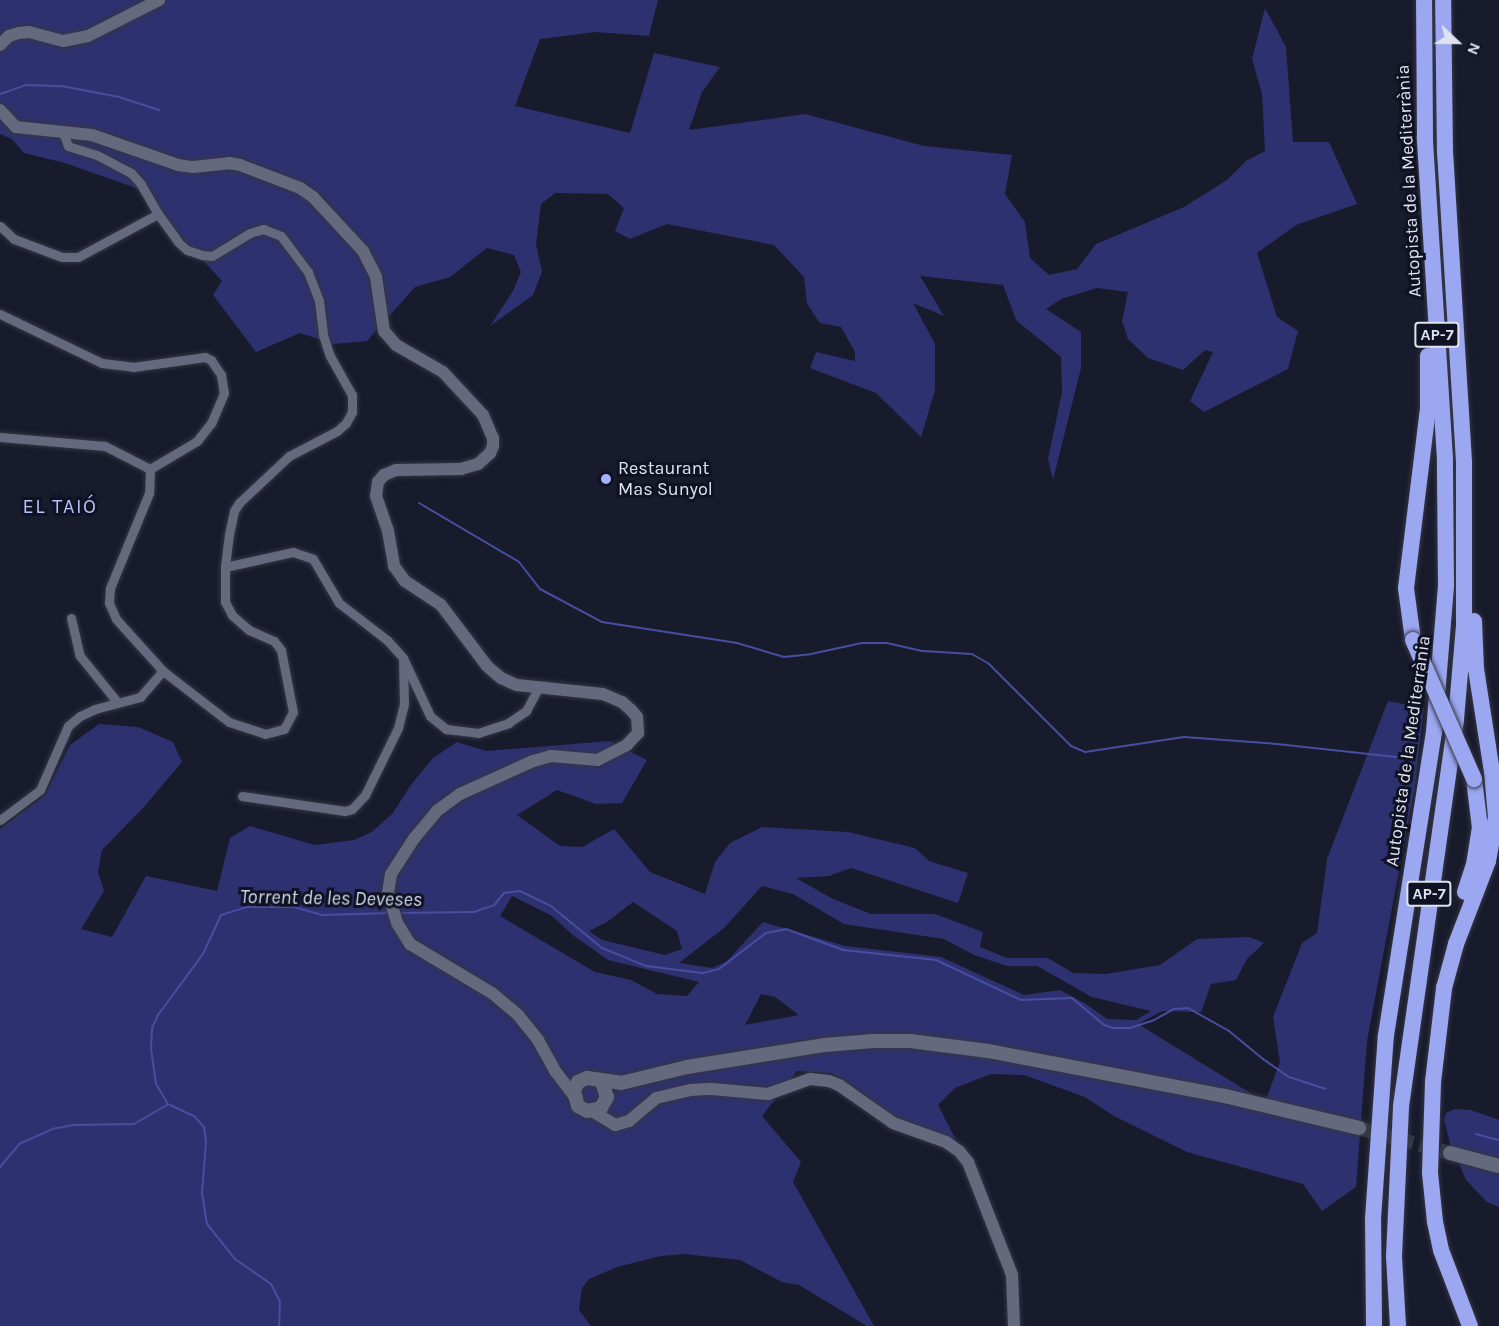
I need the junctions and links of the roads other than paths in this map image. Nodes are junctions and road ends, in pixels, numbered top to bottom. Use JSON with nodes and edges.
{"nodes":[{"id":1,"x":159,"y":0,"type":"edge"},
{"id":2,"x":1424,"y":0,"type":"edge"},
{"id":3,"x":1443,"y":0,"type":"edge"},
{"id":4,"x":0,"y":45,"type":"edge"},
{"id":5,"x":0,"y":110,"type":"edge"},
{"id":6,"x":63,"y":132,"type":"junction"},
{"id":7,"x":158,"y":214,"type":"junction"},
{"id":8,"x":0,"y":226,"type":"edge"},
{"id":9,"x":1430,"y":238,"type":"junction"},
{"id":10,"x":0,"y":314,"type":"edge"},
{"id":11,"x":0,"y":437,"type":"edge"},
{"id":12,"x":1464,"y":462,"type":"junction"},
{"id":13,"x":150,"y":469,"type":"junction"},
{"id":14,"x":225,"y":567,"type":"junction"},
{"id":15,"x":71,"y":618,"type":"dead end"},
{"id":16,"x":404,"y":658,"type":"junction"},
{"id":17,"x":163,"y":671,"type":"junction"},
{"id":18,"x":538,"y":688,"type":"junction"},
{"id":19,"x":118,"y":703,"type":"junction"},
{"id":20,"x":242,"y":796,"type":"dead end"},
{"id":21,"x":0,"y":820,"type":"edge"},
{"id":22,"x":553,"y":1066,"type":"junction"},
{"id":23,"x":582,"y":1080,"type":"junction"},
{"id":24,"x":602,"y":1082,"type":"junction"},
{"id":25,"x":628,"y":1082,"type":"junction"},
{"id":26,"x":574,"y":1096,"type":"junction"},
{"id":27,"x":601,"y":1104,"type":"junction"},
{"id":28,"x":1359,"y":1128,"type":"tunnel mouth"},
{"id":29,"x":1450,"y":1153,"type":"tunnel mouth"},
{"id":30,"x":1499,"y":1166,"type":"edge"},
{"id":31,"x":1014,"y":1326,"type":"edge"},
{"id":32,"x":1374,"y":1326,"type":"edge"},
{"id":33,"x":1398,"y":1326,"type":"edge"},
{"id":34,"x":1461,"y":1326,"type":"edge"},
{"id":35,"x":1470,"y":1326,"type":"edge"}],
"edges":[{"from":1,"to":4,"type":"street"},
{"from":2,"to":9,"type":"highway","name":"Autopista de la Mediterrània","number":"AP-7"},
{"from":3,"to":12,"type":"highway","name":"Autopista de la Mediterrània","number":"AP-7"},
{"from":5,"to":6,"type":"street"},
{"from":6,"to":7,"type":"street"},
{"from":6,"to":18,"type":"street"},
{"from":7,"to":8,"type":"street"},
{"from":7,"to":14,"type":"street"},
{"from":9,"to":32,"type":"highway","name":"Autopista de la Mediterrània","number":"AP-7"},
{"from":9,"to":34,"type":"highway","bridge":true},
{"from":10,"to":13,"type":"street"},
{"from":11,"to":13,"type":"street"},
{"from":12,"to":33,"type":"highway","name":"Autopista de la Mediterrània","number":"AP-7"},
{"from":12,"to":35,"type":"highway"},
{"from":13,"to":17,"type":"street"},
{"from":14,"to":16,"type":"street"},
{"from":14,"to":17,"type":"street"},
{"from":15,"to":19,"type":"street"},
{"from":16,"to":18,"type":"street"},
{"from":16,"to":20,"type":"street"},
{"from":17,"to":19,"type":"street"},
{"from":18,"to":22,"type":"street"},
{"from":19,"to":21,"type":"street"},
{"from":22,"to":23,"type":"street"},
{"from":22,"to":26,"type":"street"},
{"from":23,"to":24,"type":"main road"},
{"from":23,"to":26,"type":"main road"},
{"from":24,"to":25,"type":"main road"},
{"from":24,"to":27,"type":"main road"},
{"from":25,"to":27,"type":"main road"},
{"from":25,"to":28,"type":"main road"},
{"from":26,"to":27,"type":"main road"},
{"from":27,"to":31,"type":"street"},
{"from":29,"to":30,"type":"main road"}]}
